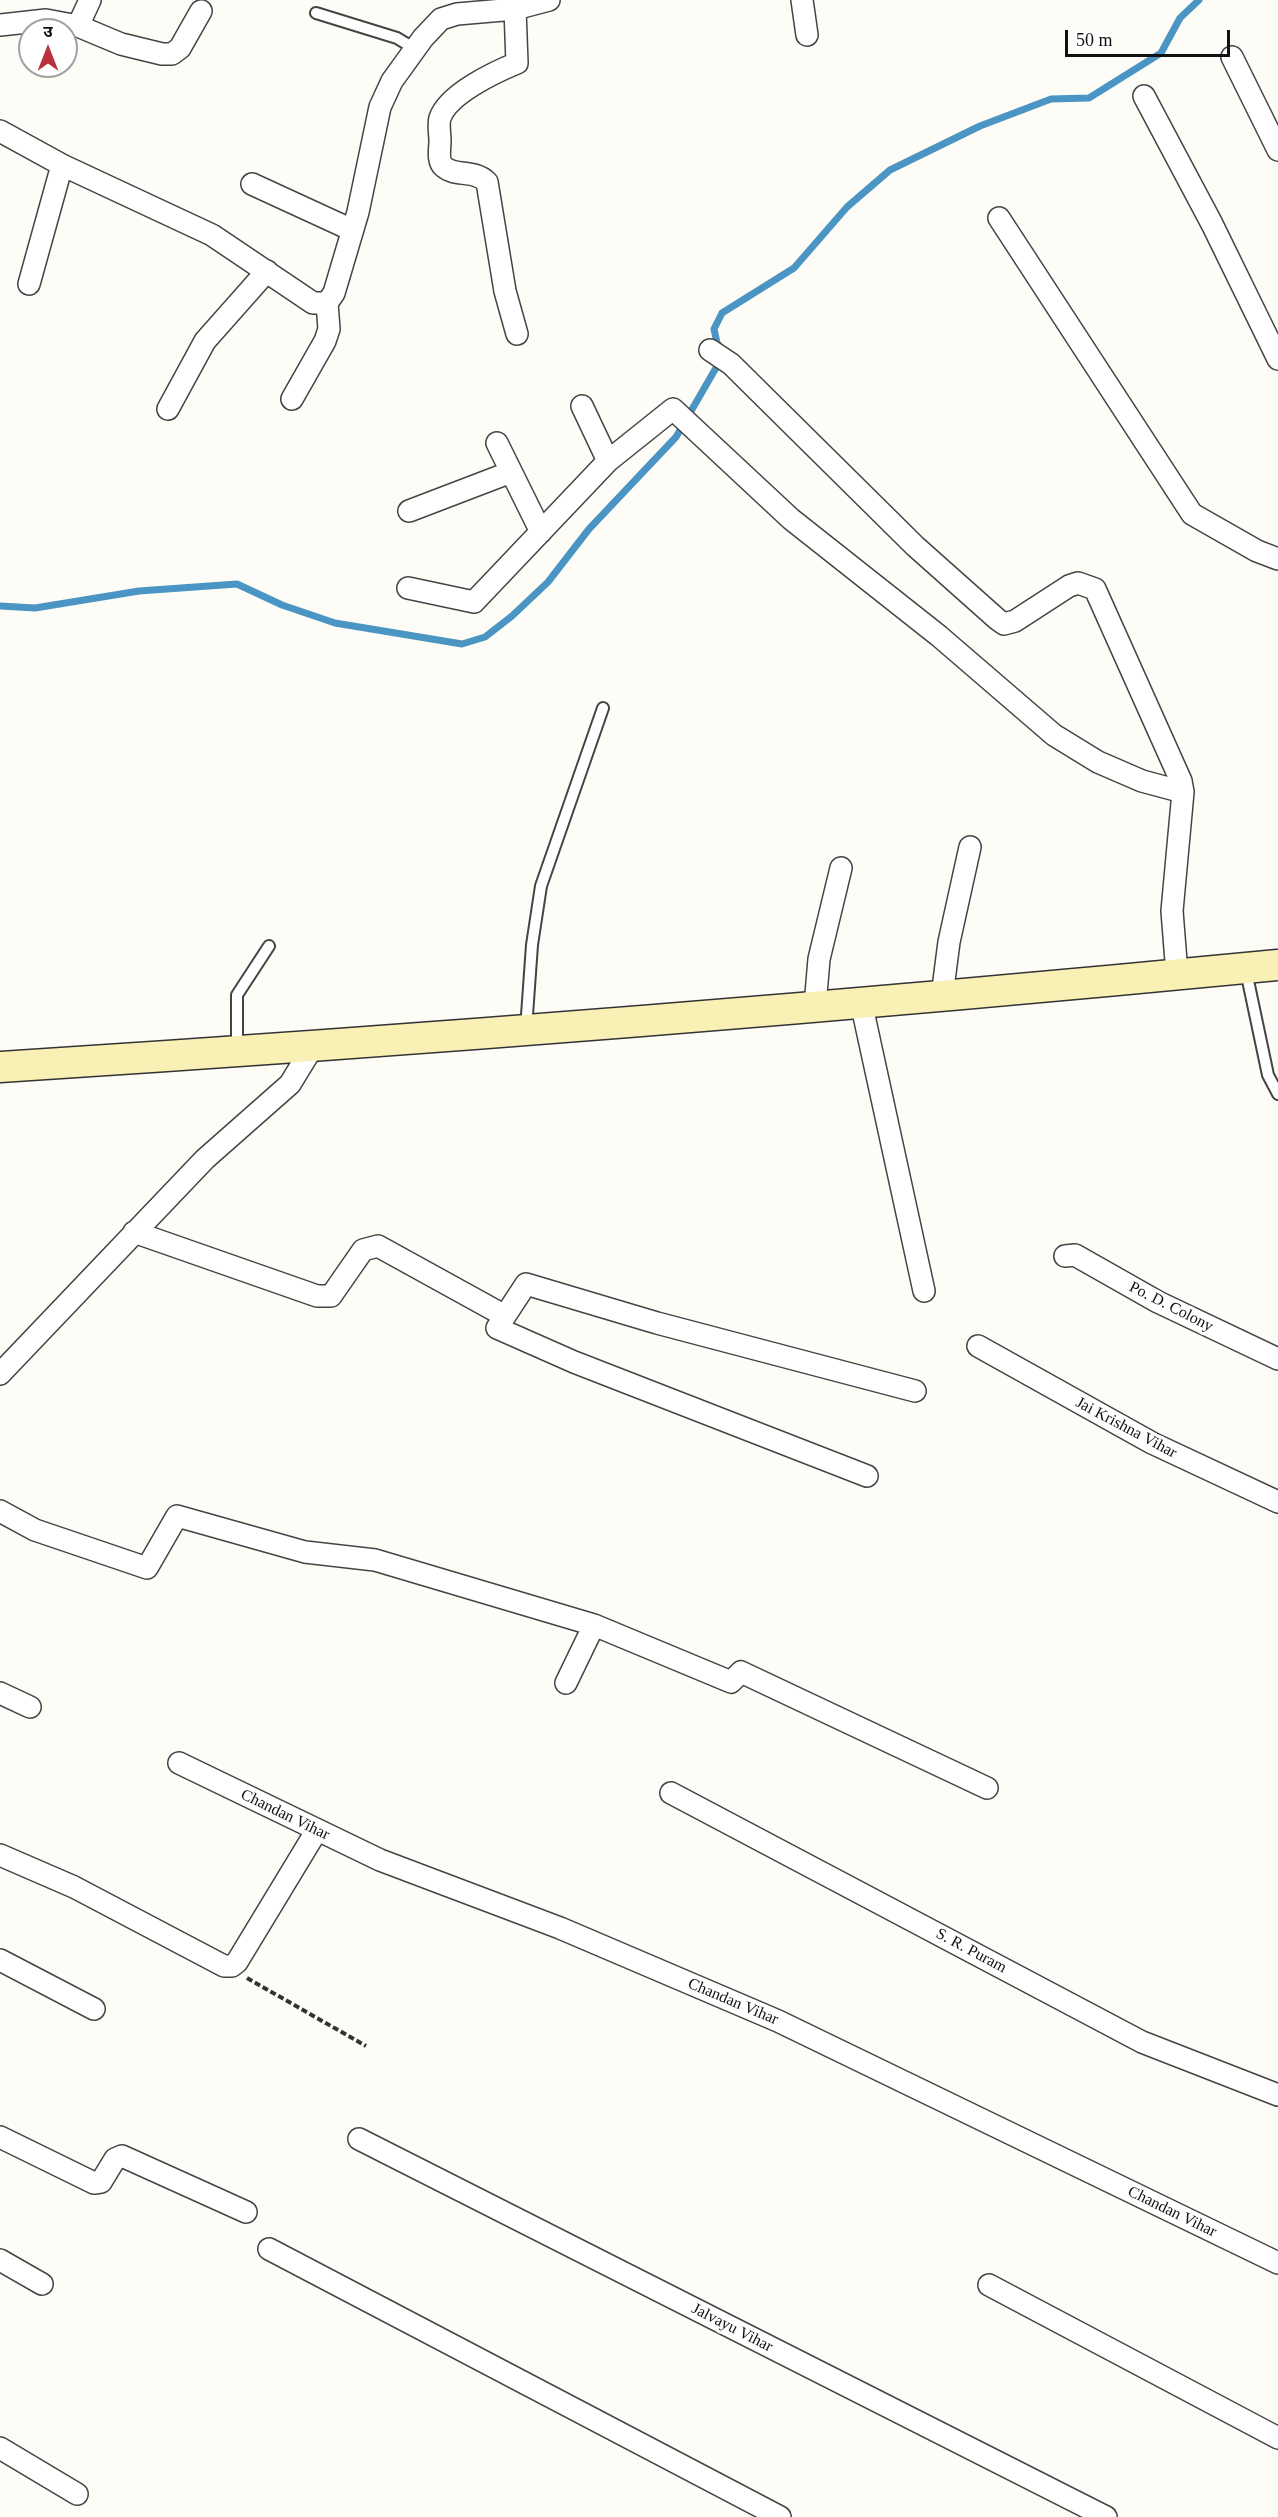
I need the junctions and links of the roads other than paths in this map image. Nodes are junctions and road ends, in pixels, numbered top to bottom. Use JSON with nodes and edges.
{"nodes":[{"id":1,"x":90,"y":0,"type":"edge"},
{"id":2,"x":549,"y":0,"type":"edge"},
{"id":3,"x":802,"y":0,"type":"edge"},
{"id":4,"x":515,"y":9,"type":"junction"},
{"id":5,"x":439,"y":10,"type":"edge"},
{"id":6,"x":201,"y":11,"type":"dead end"},
{"id":7,"x":316,"y":13,"type":"dead end"},
{"id":8,"x":18,"y":23,"type":"edge"},
{"id":9,"x":0,"y":25,"type":"edge"},
{"id":10,"x":78,"y":26,"type":"joint"},
{"id":11,"x":807,"y":35,"type":"dead end"},
{"id":12,"x":415,"y":49,"type":"junction"},
{"id":13,"x":1232,"y":57,"type":"dead end"},
{"id":14,"x":1144,"y":96,"type":"dead end"},
{"id":15,"x":0,"y":131,"type":"edge"},
{"id":16,"x":1278,"y":150,"type":"edge"},
{"id":17,"x":62,"y":165,"type":"junction"},
{"id":18,"x":252,"y":184,"type":"dead end"},
{"id":19,"x":999,"y":218,"type":"dead end"},
{"id":20,"x":352,"y":230,"type":"junction"},
{"id":21,"x":267,"y":271,"type":"junction"},
{"id":22,"x":29,"y":284,"type":"dead end"},
{"id":23,"x":327,"y":303,"type":"junction"},
{"id":24,"x":517,"y":334,"type":"dead end"},
{"id":25,"x":710,"y":350,"type":"dead end"},
{"id":26,"x":1278,"y":359,"type":"edge"},
{"id":27,"x":292,"y":399,"type":"dead end"},
{"id":28,"x":582,"y":406,"type":"dead end"},
{"id":29,"x":168,"y":409,"type":"dead end"},
{"id":30,"x":497,"y":443,"type":"dead end"},
{"id":31,"x":608,"y":461,"type":"junction"},
{"id":32,"x":511,"y":472,"type":"junction"},
{"id":33,"x":409,"y":511,"type":"dead end"},
{"id":34,"x":541,"y":532,"type":"junction"},
{"id":35,"x":1278,"y":559,"type":"edge"},
{"id":36,"x":408,"y":588,"type":"dead end"},
{"id":37,"x":603,"y":708,"type":"dead end"},
{"id":38,"x":1183,"y":792,"type":"junction"},
{"id":39,"x":970,"y":847,"type":"dead end"},
{"id":40,"x":841,"y":868,"type":"dead end"},
{"id":41,"x":269,"y":946,"type":"dead end"},
{"id":42,"x":1278,"y":964,"type":"edge"},
{"id":43,"x":1246,"y":968,"type":"junction"},
{"id":44,"x":1178,"y":974,"type":"junction"},
{"id":45,"x":942,"y":996,"type":"junction"},
{"id":46,"x":861,"y":1002,"type":"junction"},
{"id":47,"x":815,"y":1006,"type":"junction"},
{"id":48,"x":526,"y":1030,"type":"junction"},
{"id":49,"x":312,"y":1048,"type":"junction"},
{"id":50,"x":237,"y":1052,"type":"junction"},
{"id":51,"x":0,"y":1067,"type":"edge"},
{"id":52,"x":1278,"y":1094,"type":"edge"},
{"id":53,"x":134,"y":1232,"type":"junction"},
{"id":54,"x":1065,"y":1256,"type":"dead end"},
{"id":55,"x":924,"y":1291,"type":"dead end"},
{"id":56,"x":505,"y":1316,"type":"junction"},
{"id":57,"x":978,"y":1346,"type":"dead end"},
{"id":58,"x":1278,"y":1359,"type":"edge"},
{"id":59,"x":0,"y":1374,"type":"edge"},
{"id":60,"x":915,"y":1391,"type":"dead end"},
{"id":61,"x":867,"y":1476,"type":"dead end"},
{"id":62,"x":1278,"y":1502,"type":"edge"},
{"id":63,"x":0,"y":1511,"type":"edge"},
{"id":64,"x":594,"y":1625,"type":"junction"},
{"id":65,"x":566,"y":1683,"type":"dead end"},
{"id":66,"x":0,"y":1693,"type":"edge"},
{"id":67,"x":30,"y":1707,"type":"dead end"},
{"id":68,"x":179,"y":1763,"type":"dead end"},
{"id":69,"x":987,"y":1788,"type":"dead end"},
{"id":70,"x":671,"y":1792,"type":"dead end"},
{"id":71,"x":317,"y":1830,"type":"junction"},
{"id":72,"x":0,"y":1855,"type":"edge"},
{"id":73,"x":0,"y":1960,"type":"edge"},
{"id":74,"x":94,"y":2009,"type":"dead end"},
{"id":75,"x":1278,"y":2095,"type":"edge"},
{"id":76,"x":0,"y":2137,"type":"edge"},
{"id":77,"x":359,"y":2139,"type":"dead end"},
{"id":78,"x":246,"y":2212,"type":"dead end"},
{"id":79,"x":269,"y":2249,"type":"dead end"},
{"id":80,"x":0,"y":2260,"type":"edge"},
{"id":81,"x":1278,"y":2263,"type":"edge"},
{"id":82,"x":42,"y":2284,"type":"dead end"},
{"id":83,"x":989,"y":2285,"type":"dead end"},
{"id":84,"x":1278,"y":2438,"type":"edge"},
{"id":85,"x":0,"y":2448,"type":"edge"},
{"id":86,"x":77,"y":2494,"type":"dead end"},
{"id":87,"x":780,"y":2517,"type":"edge"},
{"id":88,"x":1106,"y":2517,"type":"edge"}],
"edges":[{"from":1,"to":10,"type":"street"},
{"from":2,"to":4,"type":"street"},
{"from":3,"to":11,"type":"street"},
{"from":4,"to":5,"type":"street"},
{"from":4,"to":24,"type":"street"},
{"from":5,"to":12,"type":"street"},
{"from":6,"to":10,"type":"street"},
{"from":7,"to":12,"type":"lane"},
{"from":8,"to":9,"type":"street"},
{"from":12,"to":20,"type":"street"},
{"from":13,"to":16,"type":"street"},
{"from":14,"to":26,"type":"street"},
{"from":15,"to":17,"type":"street"},
{"from":17,"to":21,"type":"street"},
{"from":17,"to":22,"type":"street"},
{"from":18,"to":20,"type":"street"},
{"from":19,"to":35,"type":"street"},
{"from":20,"to":23,"type":"street"},
{"from":21,"to":23,"type":"street"},
{"from":21,"to":29,"type":"street"},
{"from":23,"to":27,"type":"street"},
{"from":25,"to":38,"type":"street"},
{"from":28,"to":31,"type":"street"},
{"from":30,"to":32,"type":"street"},
{"from":31,"to":34,"type":"street"},
{"from":31,"to":38,"type":"street"},
{"from":32,"to":33,"type":"street"},
{"from":32,"to":34,"type":"street"},
{"from":34,"to":36,"type":"street"},
{"from":37,"to":48,"type":"lane"},
{"from":38,"to":44,"type":"street"},
{"from":39,"to":45,"type":"street"},
{"from":40,"to":47,"type":"street"},
{"from":41,"to":50,"type":"lane"},
{"from":42,"to":43,"type":"street"},
{"from":43,"to":44,"type":"street"},
{"from":43,"to":52,"type":"lane"},
{"from":44,"to":45,"type":"street"},
{"from":45,"to":46,"type":"street"},
{"from":46,"to":47,"type":"street"},
{"from":46,"to":55,"type":"street"},
{"from":47,"to":48,"type":"street"},
{"from":48,"to":49,"type":"street"},
{"from":49,"to":50,"type":"street"},
{"from":49,"to":53,"type":"street"},
{"from":50,"to":51,"type":"street"},
{"from":53,"to":56,"type":"street"},
{"from":53,"to":59,"type":"street"},
{"from":54,"to":58,"type":"street","name":"Po. D. Colony"},
{"from":56,"to":60,"type":"street"},
{"from":56,"to":61,"type":"street"},
{"from":57,"to":62,"type":"street","name":"Jai Krishna Vihar"},
{"from":63,"to":64,"type":"street"},
{"from":64,"to":65,"type":"street"},
{"from":64,"to":69,"type":"street"},
{"from":66,"to":67,"type":"street"},
{"from":68,"to":71,"type":"street","name":"Chandan Vihar"},
{"from":70,"to":75,"type":"street","name":"S. R. Puram"},
{"from":71,"to":72,"type":"street"},
{"from":71,"to":81,"type":"street","name":"Chandan Vihar"},
{"from":73,"to":74,"type":"street"},
{"from":76,"to":78,"type":"street"},
{"from":77,"to":88,"type":"street","name":"Jalvayu Vihar"},
{"from":79,"to":87,"type":"street"},
{"from":80,"to":82,"type":"street"},
{"from":83,"to":84,"type":"street"},
{"from":85,"to":86,"type":"street"}]}
